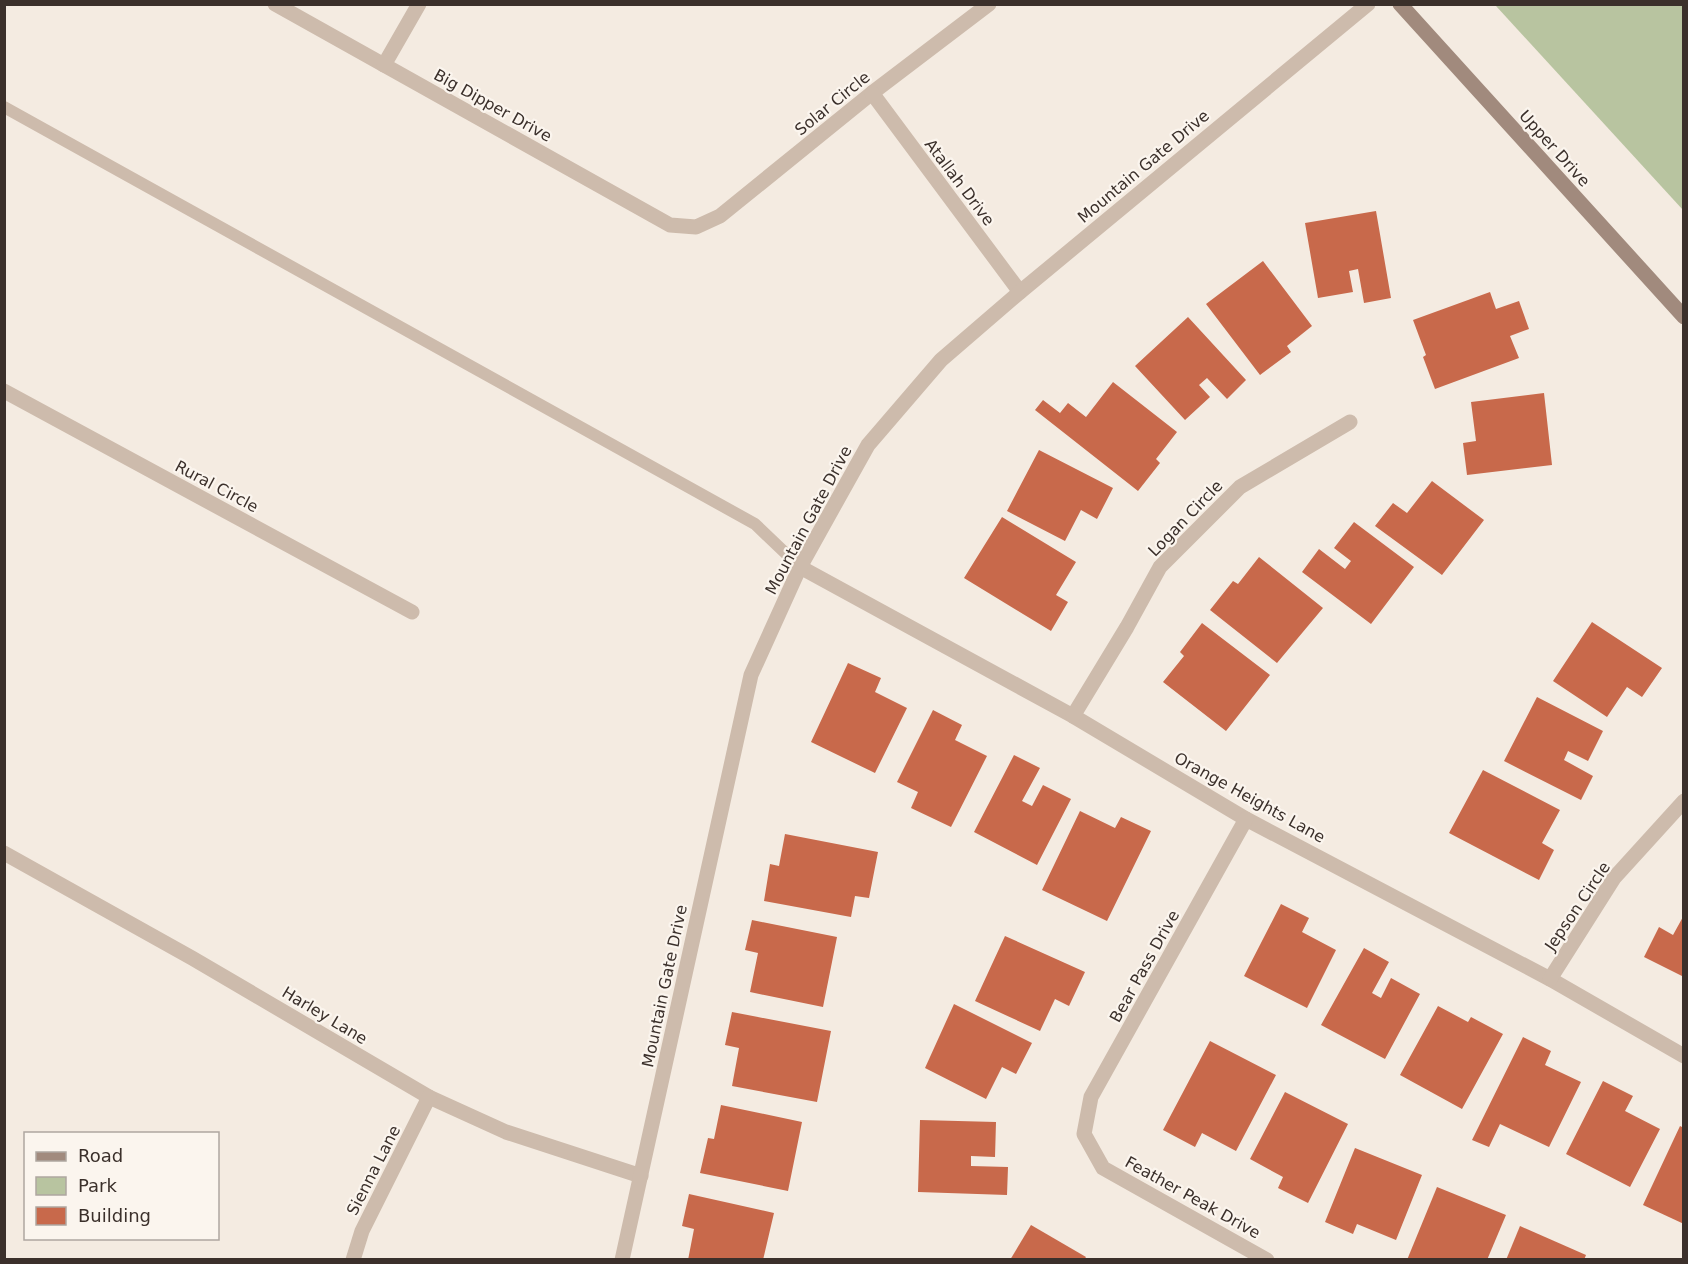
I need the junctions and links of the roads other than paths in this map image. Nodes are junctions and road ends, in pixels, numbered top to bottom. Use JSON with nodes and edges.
{"nodes":[{"id":1,"x":275,"y":4,"type":"edge"},
{"id":2,"x":419,"y":4,"type":"edge"},
{"id":3,"x":989,"y":4,"type":"edge"},
{"id":4,"x":1368,"y":4,"type":"edge"},
{"id":5,"x":1400,"y":4,"type":"edge"},
{"id":6,"x":384,"y":65,"type":"junction"},
{"id":7,"x":872,"y":93,"type":"junction"},
{"id":8,"x":4,"y":107,"type":"edge"},
{"id":9,"x":696,"y":227,"type":"joint"},
{"id":10,"x":1020,"y":292,"type":"junction"},
{"id":11,"x":1683,"y":317,"type":"edge"},
{"id":12,"x":4,"y":391,"type":"edge"},
{"id":13,"x":1350,"y":422,"type":"dead end"},
{"id":14,"x":800,"y":567,"type":"junction"},
{"id":15,"x":412,"y":612,"type":"dead end"},
{"id":16,"x":1073,"y":716,"type":"junction"},
{"id":17,"x":1683,"y":801,"type":"edge"},
{"id":18,"x":1246,"y":819,"type":"junction"},
{"id":19,"x":4,"y":853,"type":"edge"},
{"id":20,"x":1550,"y":979,"type":"junction"},
{"id":21,"x":1683,"y":1056,"type":"edge"},
{"id":22,"x":429,"y":1097,"type":"junction"},
{"id":23,"x":1084,"y":1134,"type":"joint"},
{"id":24,"x":641,"y":1176,"type":"junction"},
{"id":25,"x":353,"y":1260,"type":"edge"},
{"id":26,"x":622,"y":1260,"type":"edge"},
{"id":27,"x":1268,"y":1260,"type":"edge"}],
"edges":[{"from":1,"to":6,"type":"street","name":"Big Dipper Drive"},
{"from":2,"to":6,"type":"street"},
{"from":3,"to":7,"type":"street","name":"Solar Circle"},
{"from":4,"to":10,"type":"street","name":"Mountain Gate Drive"},
{"from":5,"to":11,"type":"main road","name":"Upper Drive"},
{"from":6,"to":9,"type":"street","name":"Big Dipper Drive"},
{"from":7,"to":9,"type":"street","name":"Solar Circle"},
{"from":7,"to":10,"type":"street","name":"Atallah Drive"},
{"from":8,"to":14,"type":"lane"},
{"from":10,"to":14,"type":"street","name":"Mountain Gate Drive"},
{"from":12,"to":15,"type":"street","name":"Rural Circle"},
{"from":13,"to":16,"type":"street","name":"Logan Circle"},
{"from":14,"to":16,"type":"street","name":"Orange Heights Lane"},
{"from":14,"to":24,"type":"street","name":"Mountain Gate Drive"},
{"from":16,"to":18,"type":"street","name":"Orange Heights Lane"},
{"from":17,"to":20,"type":"street","name":"Jepson Circle"},
{"from":18,"to":20,"type":"street","name":"Orange Heights Lane"},
{"from":18,"to":23,"type":"street","name":"Bear Pass Drive"},
{"from":19,"to":22,"type":"street","name":"Harley Lane"},
{"from":20,"to":21,"type":"street","name":"Orange Heights Lane"},
{"from":22,"to":24,"type":"street","name":"Harley Lane"},
{"from":22,"to":25,"type":"street","name":"Sienna Lane"},
{"from":23,"to":27,"type":"street","name":"Feather Peak Drive"},
{"from":24,"to":26,"type":"street","name":"Mountain Gate Drive"}]}
